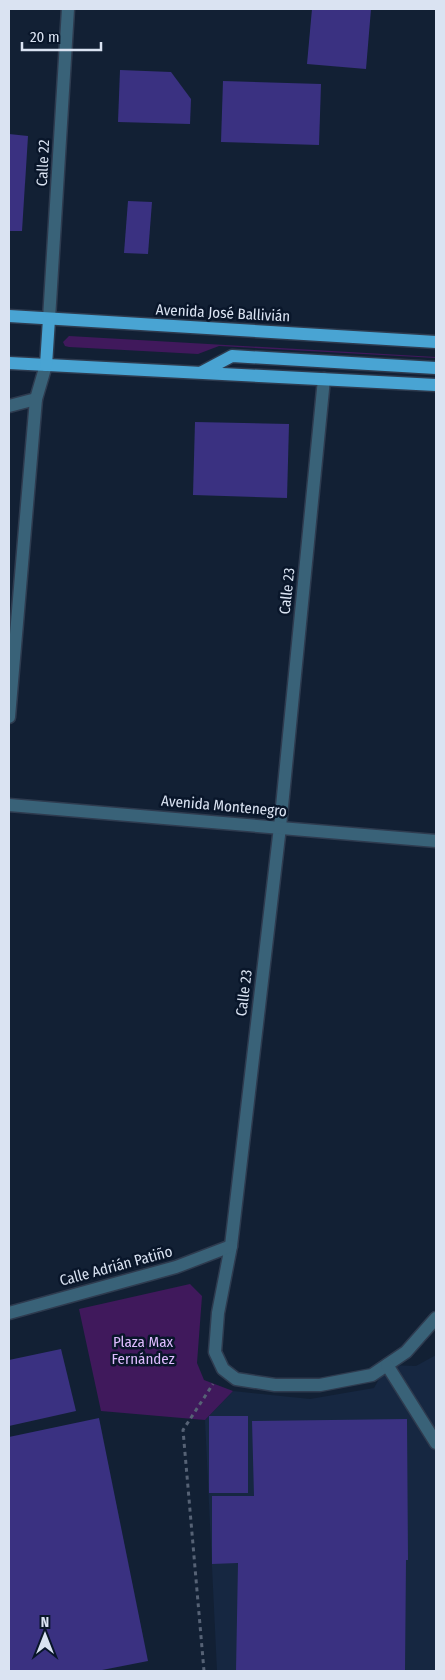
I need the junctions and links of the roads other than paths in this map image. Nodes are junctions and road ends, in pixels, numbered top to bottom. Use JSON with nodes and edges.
{"nodes":[{"id":1,"x":68,"y":9,"type":"edge"},
{"id":2,"x":9,"y":316,"type":"edge"},
{"id":3,"x":49,"y":319,"type":"junction"},
{"id":4,"x":436,"y":342,"type":"edge"},
{"id":5,"x":9,"y":363,"type":"edge"},
{"id":6,"x":46,"y":365,"type":"junction"},
{"id":7,"x":436,"y":368,"type":"edge"},
{"id":8,"x":202,"y":372,"type":"junction"},
{"id":9,"x":324,"y":380,"type":"junction"},
{"id":10,"x":436,"y":385,"type":"edge"},
{"id":11,"x":36,"y":400,"type":"junction"},
{"id":12,"x":9,"y":406,"type":"edge"},
{"id":13,"x":9,"y":717,"type":"edge"},
{"id":14,"x":9,"y":805,"type":"edge"},
{"id":15,"x":280,"y":827,"type":"junction"},
{"id":16,"x":436,"y":841,"type":"edge"},
{"id":17,"x":230,"y":1246,"type":"junction"},
{"id":18,"x":9,"y":1311,"type":"edge"},
{"id":19,"x":436,"y":1318,"type":"edge"},
{"id":20,"x":387,"y":1365,"type":"junction"},
{"id":21,"x":436,"y":1443,"type":"edge"}],
"edges":[{"from":1,"to":3,"type":"street","name":"Calle 22"},
{"from":2,"to":3,"type":"main road","name":"Avenida José Ballivián"},
{"from":3,"to":4,"type":"main road","name":"Avenida José Ballivián"},
{"from":3,"to":6,"type":"main road"},
{"from":5,"to":6,"type":"main road"},
{"from":6,"to":8,"type":"main road"},
{"from":6,"to":11,"type":"street"},
{"from":7,"to":8,"type":"main road"},
{"from":8,"to":9,"type":"main road"},
{"from":9,"to":10,"type":"main road"},
{"from":9,"to":15,"type":"street","name":"Calle 23"},
{"from":11,"to":12,"type":"street"},
{"from":11,"to":13,"type":"street"},
{"from":14,"to":15,"type":"street","name":"Avenida Montenegro"},
{"from":15,"to":16,"type":"street","name":"Avenida Montenegro"},
{"from":15,"to":17,"type":"street","name":"Calle 23"},
{"from":17,"to":18,"type":"street","name":"Calle Adrián Patiño"},
{"from":17,"to":20,"type":"street","name":"Calle 23"},
{"from":19,"to":20,"type":"street"},
{"from":20,"to":21,"type":"street"}]}
